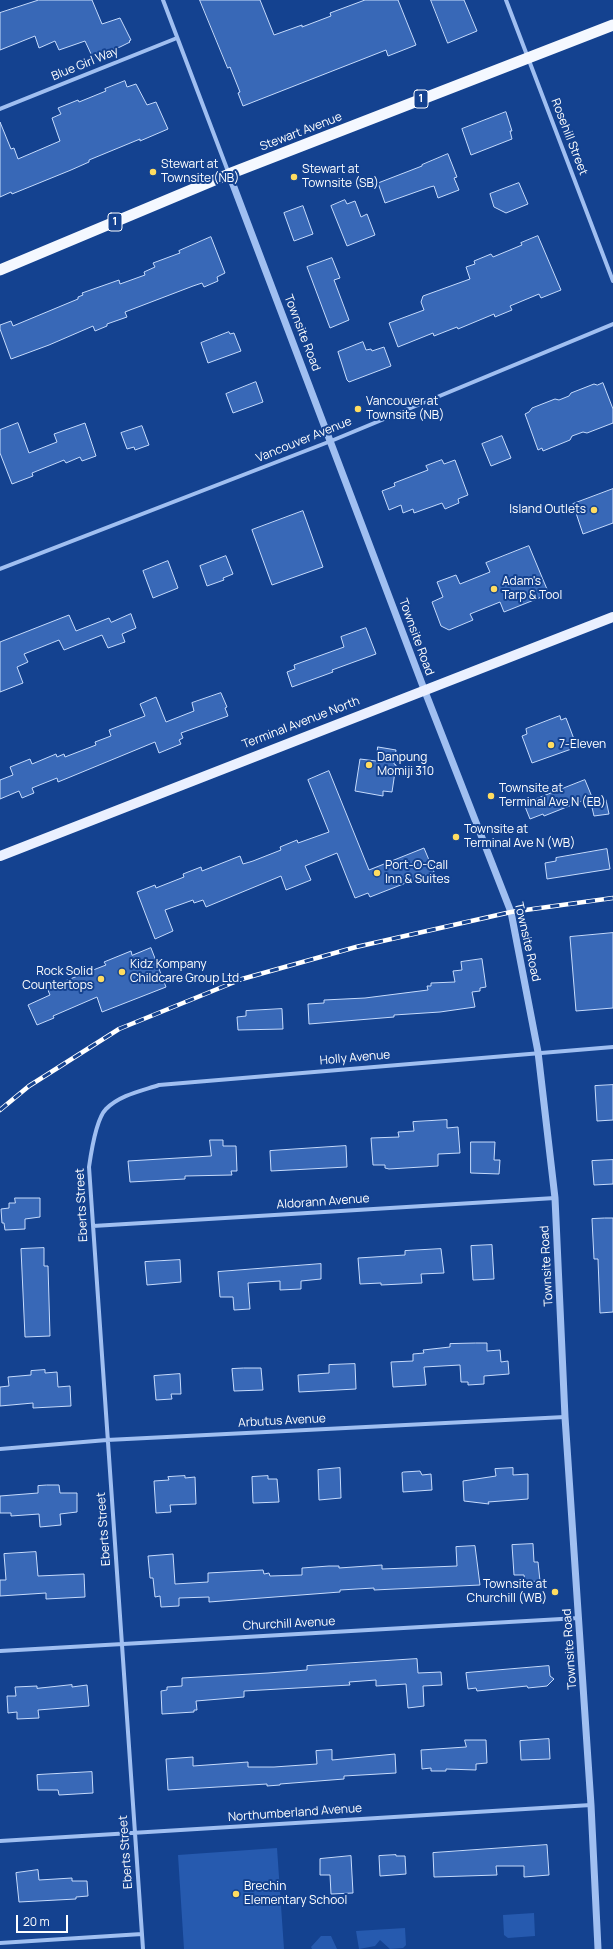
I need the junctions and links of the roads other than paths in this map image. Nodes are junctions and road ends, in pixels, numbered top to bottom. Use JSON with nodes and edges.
{"nodes":[{"id":1,"x":163,"y":0,"type":"edge"},
{"id":2,"x":506,"y":0,"type":"edge"},
{"id":3,"x":613,"y":25,"type":"edge"},
{"id":4,"x":177,"y":38,"type":"junction"},
{"id":5,"x":528,"y":58,"type":"junction"},
{"id":6,"x":0,"y":109,"type":"edge"},
{"id":7,"x":229,"y":174,"type":"junction"},
{"id":8,"x":0,"y":270,"type":"edge"},
{"id":9,"x":613,"y":281,"type":"edge"},
{"id":10,"x":613,"y":324,"type":"edge"},
{"id":11,"x":331,"y":441,"type":"junction"},
{"id":12,"x":0,"y":569,"type":"edge"},
{"id":13,"x":613,"y":617,"type":"edge"},
{"id":14,"x":424,"y":689,"type":"junction"},
{"id":15,"x":0,"y":856,"type":"edge"},
{"id":16,"x":613,"y":1046,"type":"edge"},
{"id":17,"x":538,"y":1052,"type":"junction"},
{"id":18,"x":105,"y":1110,"type":"joint"},
{"id":19,"x":555,"y":1198,"type":"junction"},
{"id":20,"x":93,"y":1226,"type":"junction"},
{"id":21,"x":566,"y":1417,"type":"junction"},
{"id":22,"x":107,"y":1440,"type":"junction"},
{"id":23,"x":0,"y":1449,"type":"edge"},
{"id":24,"x":579,"y":1618,"type":"junction"},
{"id":25,"x":122,"y":1644,"type":"junction"},
{"id":26,"x":0,"y":1651,"type":"edge"},
{"id":27,"x":591,"y":1805,"type":"junction"},
{"id":28,"x":136,"y":1833,"type":"junction"},
{"id":29,"x":0,"y":1841,"type":"edge"},
{"id":30,"x":142,"y":1934,"type":"junction"},
{"id":31,"x":0,"y":1943,"type":"edge"},
{"id":32,"x":143,"y":1949,"type":"edge"},
{"id":33,"x":598,"y":1949,"type":"edge"}],
"edges":[{"from":1,"to":4,"type":"street","name":"Townsite Road"},
{"from":2,"to":5,"type":"street","name":"Rosehill Street"},
{"from":3,"to":5,"type":"highway","name":"Stewart Avenue","number":"1"},
{"from":4,"to":6,"type":"street","name":"Blue Girl Way"},
{"from":4,"to":7,"type":"street","name":"Townsite Road"},
{"from":5,"to":7,"type":"highway","name":"Stewart Avenue","number":"1"},
{"from":5,"to":9,"type":"street","name":"Rosehill Street"},
{"from":7,"to":8,"type":"highway","name":"Stewart Avenue","number":"1"},
{"from":7,"to":11,"type":"street","name":"Townsite Road"},
{"from":10,"to":11,"type":"street","name":"Vancouver Avenue"},
{"from":11,"to":12,"type":"street","name":"Vancouver Avenue"},
{"from":11,"to":14,"type":"street","name":"Townsite Road"},
{"from":13,"to":14,"type":"main road","name":"Terminal Avenue North"},
{"from":14,"to":15,"type":"main road","name":"Terminal Avenue North"},
{"from":14,"to":17,"type":"street","name":"Townsite Road"},
{"from":16,"to":17,"type":"street","name":"Holly Avenue"},
{"from":17,"to":18,"type":"street","name":"Holly Avenue"},
{"from":17,"to":19,"type":"street","name":"Townsite Road"},
{"from":18,"to":20,"type":"street","name":"Eberts Street"},
{"from":19,"to":20,"type":"street","name":"Aldorann Avenue"},
{"from":19,"to":21,"type":"street","name":"Townsite Road"},
{"from":20,"to":22,"type":"street","name":"Eberts Street"},
{"from":21,"to":22,"type":"street","name":"Arbutus Avenue"},
{"from":21,"to":24,"type":"street","name":"Townsite Road"},
{"from":22,"to":23,"type":"street","name":"Arbutus Avenue"},
{"from":22,"to":25,"type":"street","name":"Eberts Street"},
{"from":24,"to":25,"type":"street","name":"Churchill Avenue"},
{"from":24,"to":27,"type":"street","name":"Townsite Road"},
{"from":25,"to":26,"type":"street","name":"Churchill Avenue"},
{"from":25,"to":28,"type":"street","name":"Eberts Street"},
{"from":27,"to":28,"type":"street","name":"Northumberland Avenue"},
{"from":27,"to":33,"type":"street","name":"Townsite Road"},
{"from":28,"to":29,"type":"street","name":"Northumberland Avenue"},
{"from":28,"to":30,"type":"street","name":"Eberts Street"},
{"from":30,"to":31,"type":"street"},
{"from":30,"to":32,"type":"street","name":"Eberts Street"}]}
